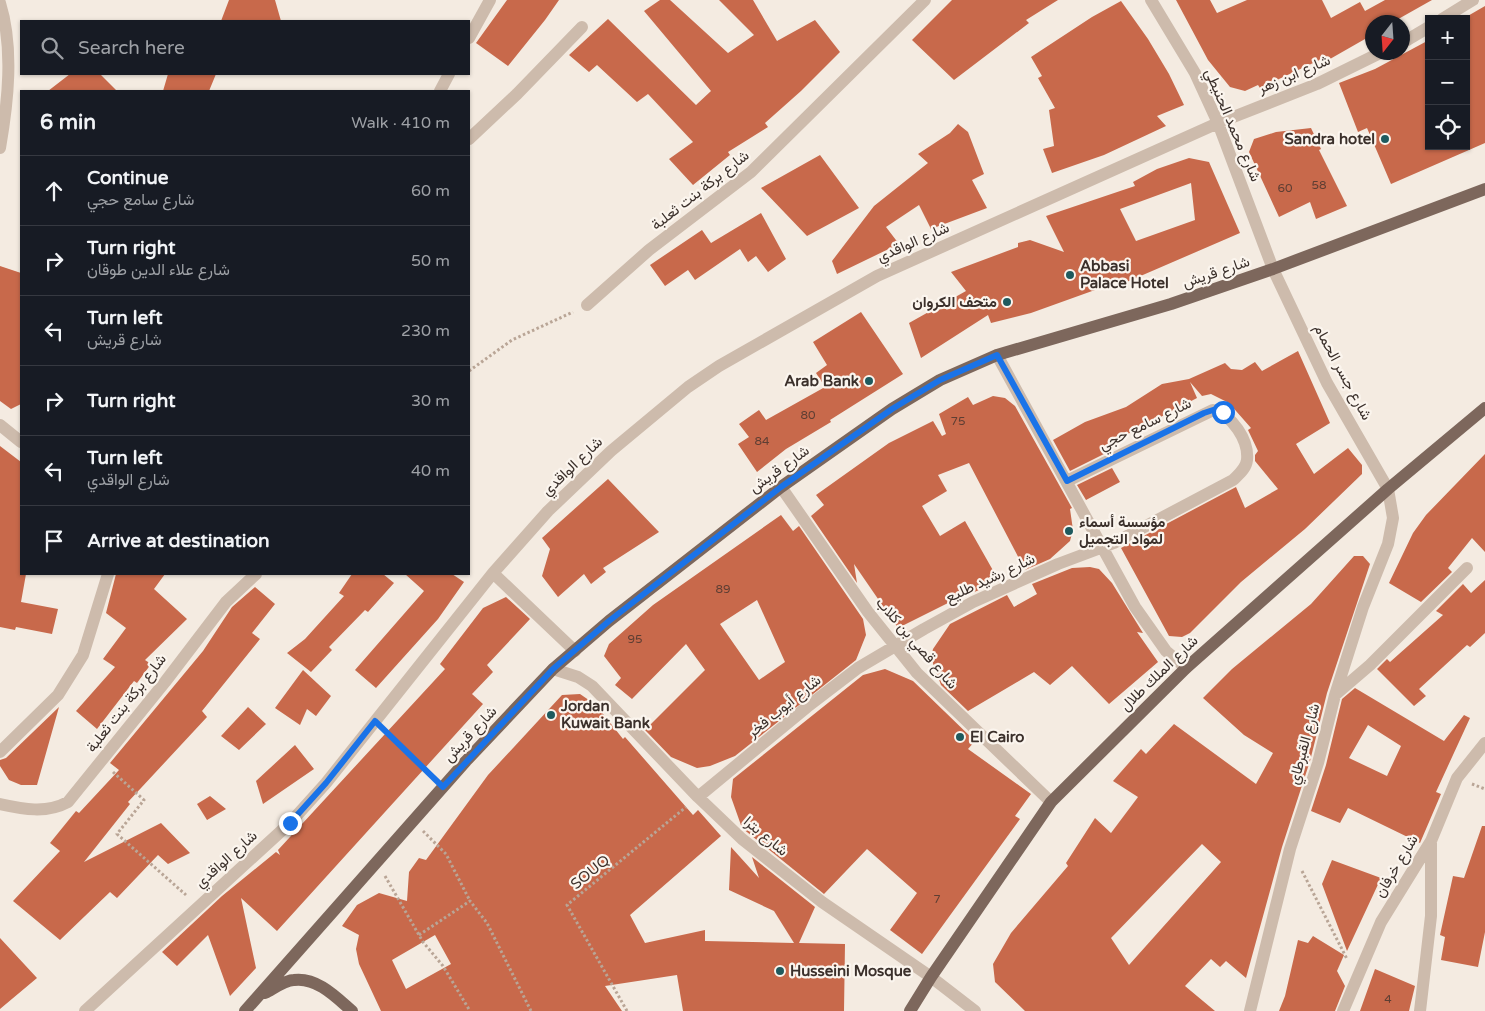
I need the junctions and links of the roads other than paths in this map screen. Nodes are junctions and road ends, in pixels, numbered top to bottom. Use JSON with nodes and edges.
{"nodes":[{"id":1,"x":490,"y":0,"type":"edge"},
{"id":2,"x":925,"y":0,"type":"edge"},
{"id":3,"x":1151,"y":0,"type":"edge"},
{"id":4,"x":1473,"y":0,"type":"edge"},
{"id":5,"x":0,"y":3,"type":"edge"},
{"id":6,"x":1449,"y":15,"type":"edge"},
{"id":7,"x":582,"y":27,"type":"dead end"},
{"id":8,"x":1425,"y":29,"type":"edge"},
{"id":9,"x":470,"y":36,"type":"edge"},
{"id":10,"x":1410,"y":38,"type":"edge"},
{"id":11,"x":1366,"y":60,"type":"edge"},
{"id":12,"x":449,"y":75,"type":"edge"},
{"id":13,"x":441,"y":90,"type":"edge"},
{"id":14,"x":1218,"y":123,"type":"junction"},
{"id":15,"x":470,"y":138,"type":"edge"},
{"id":16,"x":0,"y":148,"type":"edge"},
{"id":17,"x":1485,"y":189,"type":"edge"},
{"id":18,"x":1273,"y":269,"type":"junction"},
{"id":19,"x":587,"y":305,"type":"road end"},
{"id":20,"x":997,"y":355,"type":"junction"},
{"id":21,"x":1485,"y":408,"type":"edge"},
{"id":22,"x":0,"y":425,"type":"edge"},
{"id":23,"x":20,"y":441,"type":"edge"},
{"id":24,"x":1067,"y":481,"type":"junction"},
{"id":25,"x":781,"y":487,"type":"junction"},
{"id":26,"x":1388,"y":489,"type":"junction"},
{"id":27,"x":1102,"y":548,"type":"junction"},
{"id":28,"x":1467,"y":568,"type":"dead end"},
{"id":29,"x":493,"y":573,"type":"junction"},
{"id":30,"x":108,"y":575,"type":"edge"},
{"id":31,"x":255,"y":575,"type":"edge"},
{"id":32,"x":895,"y":646,"type":"junction"},
{"id":33,"x":575,"y":651,"type":"junction"},
{"id":34,"x":1186,"y":668,"type":"junction"},
{"id":35,"x":553,"y":669,"type":"junction"},
{"id":36,"x":1335,"y":695,"type":"junction"},
{"id":37,"x":1485,"y":743,"type":"edge"},
{"id":38,"x":0,"y":752,"type":"edge"},
{"id":39,"x":698,"y":798,"type":"junction"},
{"id":40,"x":1051,"y":802,"type":"junction"},
{"id":41,"x":0,"y":804,"type":"edge"},
{"id":42,"x":1430,"y":841,"type":"junction"},
{"id":43,"x":930,"y":977,"type":"junction"},
{"id":44,"x":258,"y":996,"type":"junction"},
{"id":45,"x":84,"y":1011,"type":"edge"},
{"id":46,"x":245,"y":1011,"type":"edge"},
{"id":47,"x":352,"y":1011,"type":"edge"},
{"id":48,"x":910,"y":1011,"type":"edge"},
{"id":49,"x":975,"y":1011,"type":"edge"},
{"id":50,"x":1250,"y":1011,"type":"edge"},
{"id":51,"x":1343,"y":1011,"type":"edge"},
{"id":52,"x":1420,"y":1011,"type":"edge"}],
"edges":[{"from":1,"to":9,"type":"street"},
{"from":2,"to":19,"type":"street","name":"شارع بركة بنت ثعلبة"},
{"from":3,"to":14,"type":"street","name":"شارع محمد الحنيطي"},
{"from":4,"to":6,"type":"street"},
{"from":5,"to":16,"type":"street"},
{"from":7,"to":15,"type":"street"},
{"from":8,"to":10,"type":"street"},
{"from":11,"to":14,"type":"street","name":"شارع ابن زهر"},
{"from":12,"to":13,"type":"street"},
{"from":14,"to":18,"type":"street","name":"شارع محمد الحنيطي"},
{"from":14,"to":29,"type":"street","name":"شارع الواقدي"},
{"from":17,"to":18,"type":"main road","name":"شارع قريش"},
{"from":18,"to":20,"type":"main road","name":"شارع قريش"},
{"from":18,"to":26,"type":"street","name":"شارع جسر الحمام"},
{"from":20,"to":24,"type":"street"},
{"from":20,"to":25,"type":"main road","name":"شارع قريش"},
{"from":21,"to":26,"type":"main road","name":"شارع الملك طلال"},
{"from":22,"to":23,"type":"street"},
{"from":24,"to":27,"type":"street"},
{"from":24,"to":27,"type":"street","name":"شارع سامع حجي"},
{"from":25,"to":32,"type":"street","name":"شارع قصي بن كلاب"},
{"from":25,"to":33,"type":"main road","name":"شارع قريش"},
{"from":26,"to":34,"type":"main road","name":"شارع الملك طلال"},
{"from":26,"to":36,"type":"street","name":"شارع القبرطاي"},
{"from":27,"to":32,"type":"street","name":"شارع رشيد طليع"},
{"from":27,"to":34,"type":"street"},
{"from":28,"to":36,"type":"street"},
{"from":29,"to":33,"type":"street"},
{"from":29,"to":45,"type":"street","name":"شارع الواقدي"},
{"from":30,"to":38,"type":"street"},
{"from":31,"to":41,"type":"street","name":"شارع بركة بنت ثعلبة"},
{"from":32,"to":39,"type":"street","name":"شارع أيوب فخر"},
{"from":32,"to":40,"type":"street","name":"شارع قصي بن كلاب"},
{"from":33,"to":35,"type":"main road","name":"شارع قريش"},
{"from":34,"to":40,"type":"main road","name":"شارع الملك طلال"},
{"from":35,"to":39,"type":"street","name":"شارع بترا"},
{"from":35,"to":44,"type":"main road","name":"شارع قريش"},
{"from":36,"to":50,"type":"street","name":"شارع القبرطاي"},
{"from":37,"to":42,"type":"street","name":"شارع خرفان"},
{"from":39,"to":43,"type":"street","name":"شارع بترا"},
{"from":40,"to":43,"type":"main road","name":"شارع الملك طلال"},
{"from":42,"to":51,"type":"street","name":"شارع خرفان"},
{"from":42,"to":52,"type":"street"},
{"from":43,"to":48,"type":"main road","name":"شارع الملك طلال"},
{"from":43,"to":49,"type":"street","name":"شارع بترا"},
{"from":44,"to":46,"type":"main road","name":"شارع قريش"},
{"from":44,"to":47,"type":"main road"}]}
